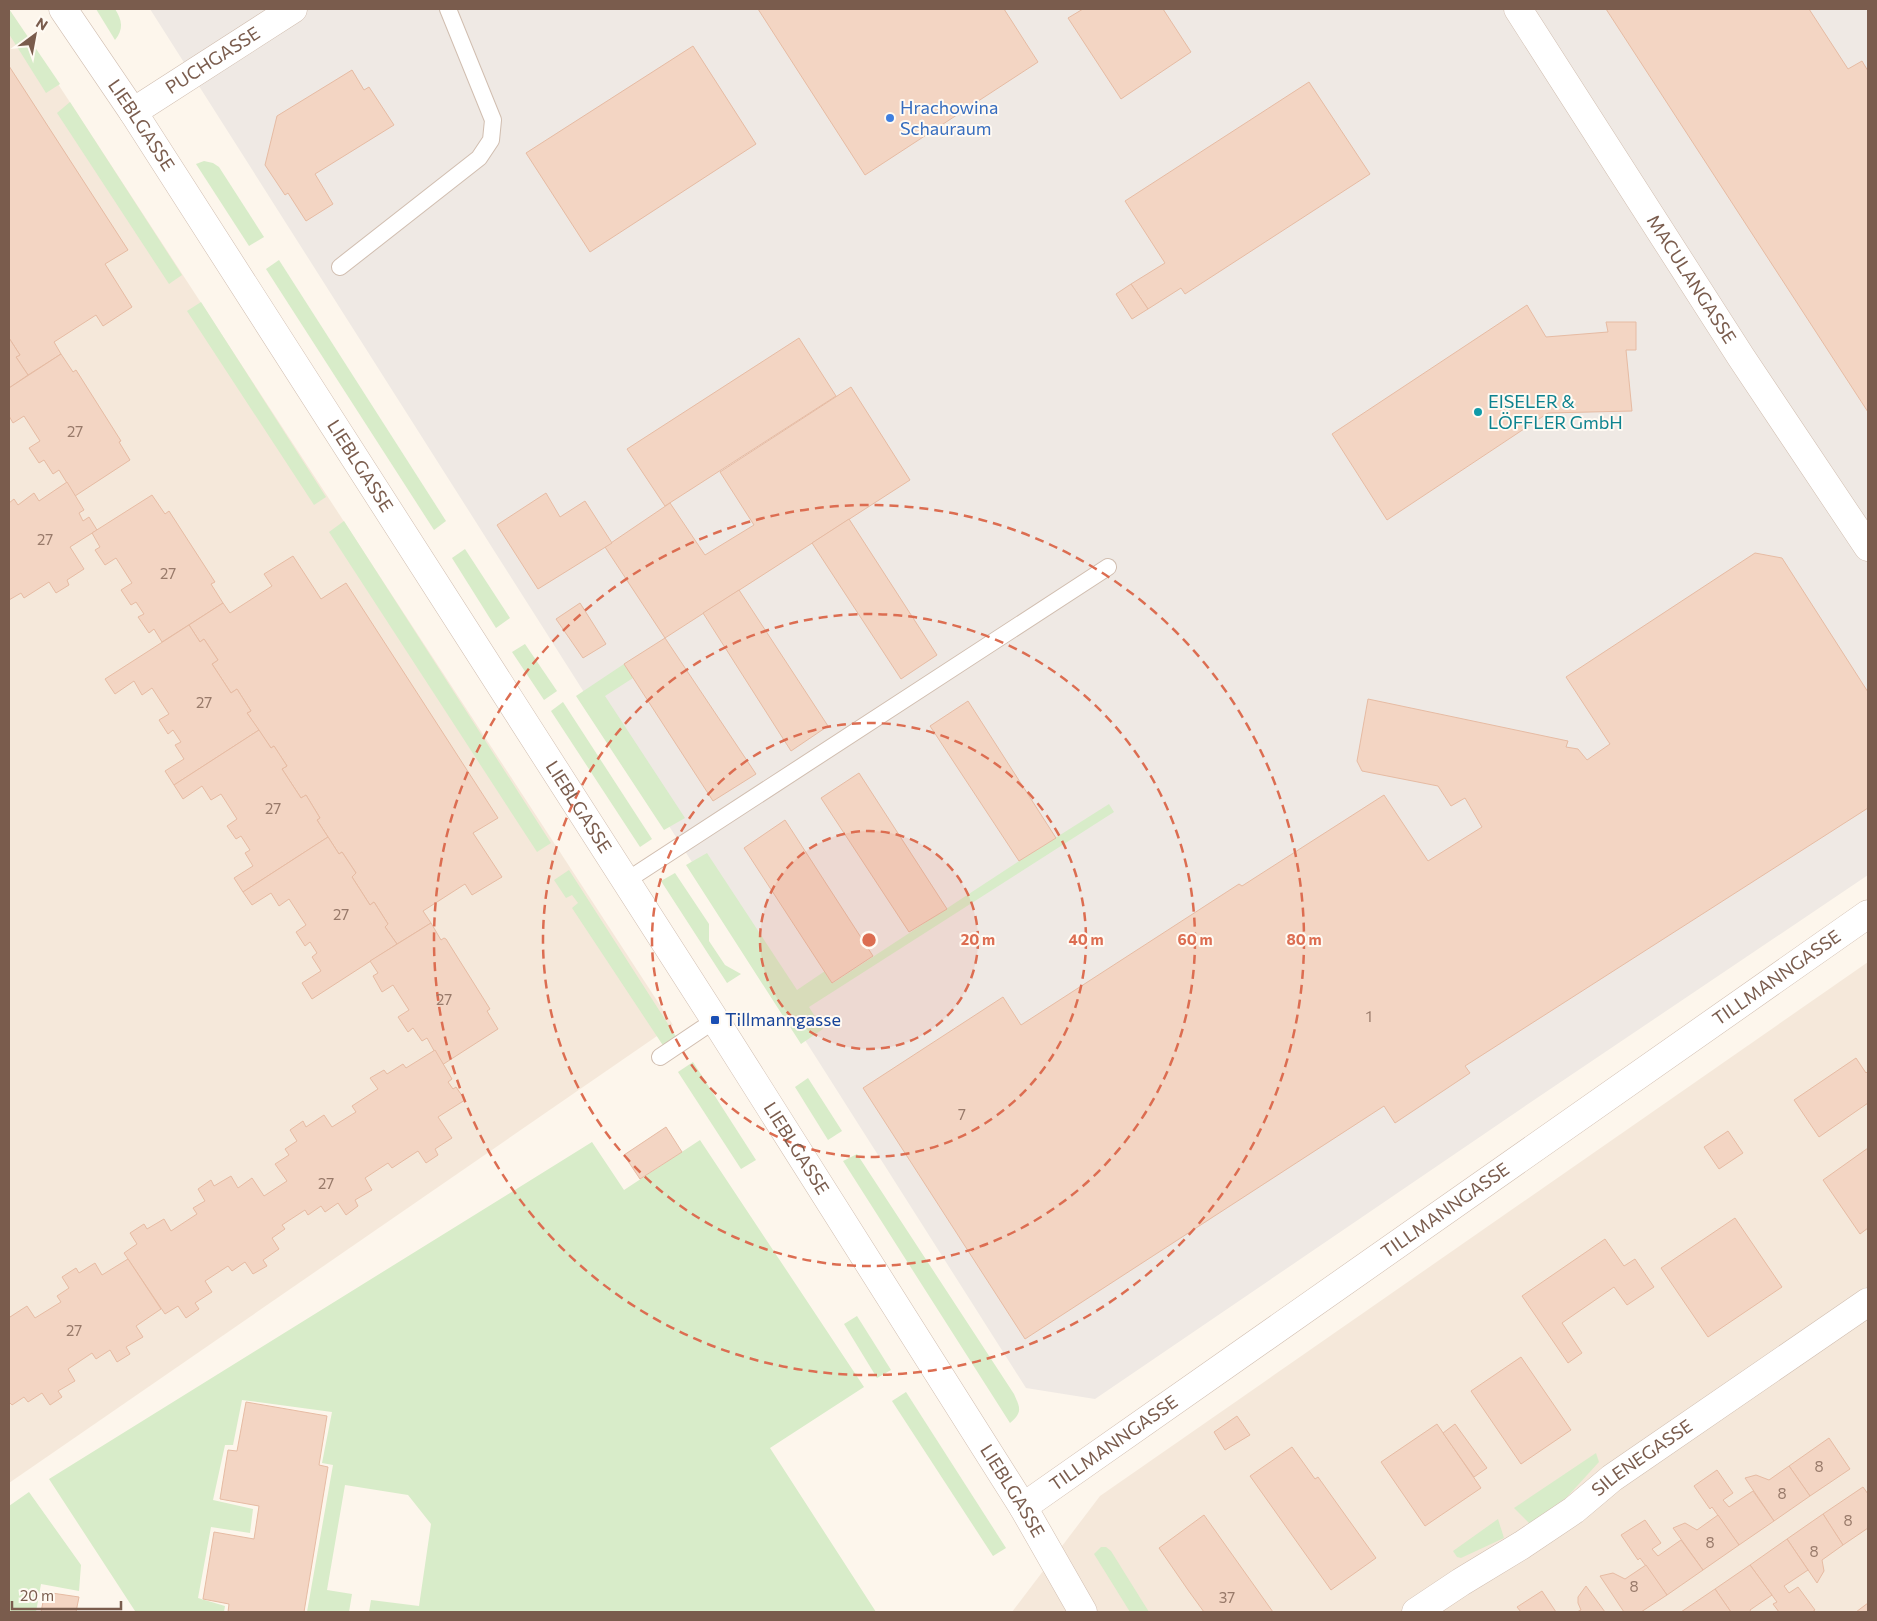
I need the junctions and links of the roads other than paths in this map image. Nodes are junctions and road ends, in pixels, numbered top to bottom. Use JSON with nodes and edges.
{"nodes":[{"id":1,"x":63,"y":9,"type":"edge"},
{"id":2,"x":293,"y":9,"type":"edge"},
{"id":3,"x":448,"y":9,"type":"edge"},
{"id":4,"x":1518,"y":9,"type":"edge"},
{"id":5,"x":133,"y":112,"type":"junction"},
{"id":6,"x":340,"y":267,"type":"dead end"},
{"id":7,"x":1868,"y":547,"type":"edge"},
{"id":8,"x":1108,"y":567,"type":"dead end"},
{"id":9,"x":626,"y":881,"type":"junction"},
{"id":10,"x":1868,"y":914,"type":"edge"},
{"id":11,"x":715,"y":1020,"type":"junction"},
{"id":12,"x":660,"y":1057,"type":"dead end"},
{"id":13,"x":1868,"y":1302,"type":"edge"},
{"id":14,"x":1023,"y":1507,"type":"junction"},
{"id":15,"x":1084,"y":1612,"type":"edge"},
{"id":16,"x":1416,"y":1612,"type":"edge"}],
"edges":[{"from":1,"to":5,"type":"street","name":"LIEBLGASSE"},
{"from":2,"to":5,"type":"street","name":"PUCHGASSE"},
{"from":3,"to":6,"type":"lane"},
{"from":4,"to":7,"type":"street","name":"MACULANGASSE"},
{"from":5,"to":9,"type":"street","name":"LIEBLGASSE"},
{"from":8,"to":9,"type":"lane"},
{"from":9,"to":11,"type":"street","name":"LIEBLGASSE"},
{"from":10,"to":14,"type":"street","name":"TILLMANNGASSE"},
{"from":11,"to":12,"type":"lane"},
{"from":11,"to":14,"type":"street","name":"LIEBLGASSE"},
{"from":13,"to":16,"type":"street","name":"SILENEGASSE"},
{"from":14,"to":15,"type":"street","name":"LIEBLGASSE"}]}
